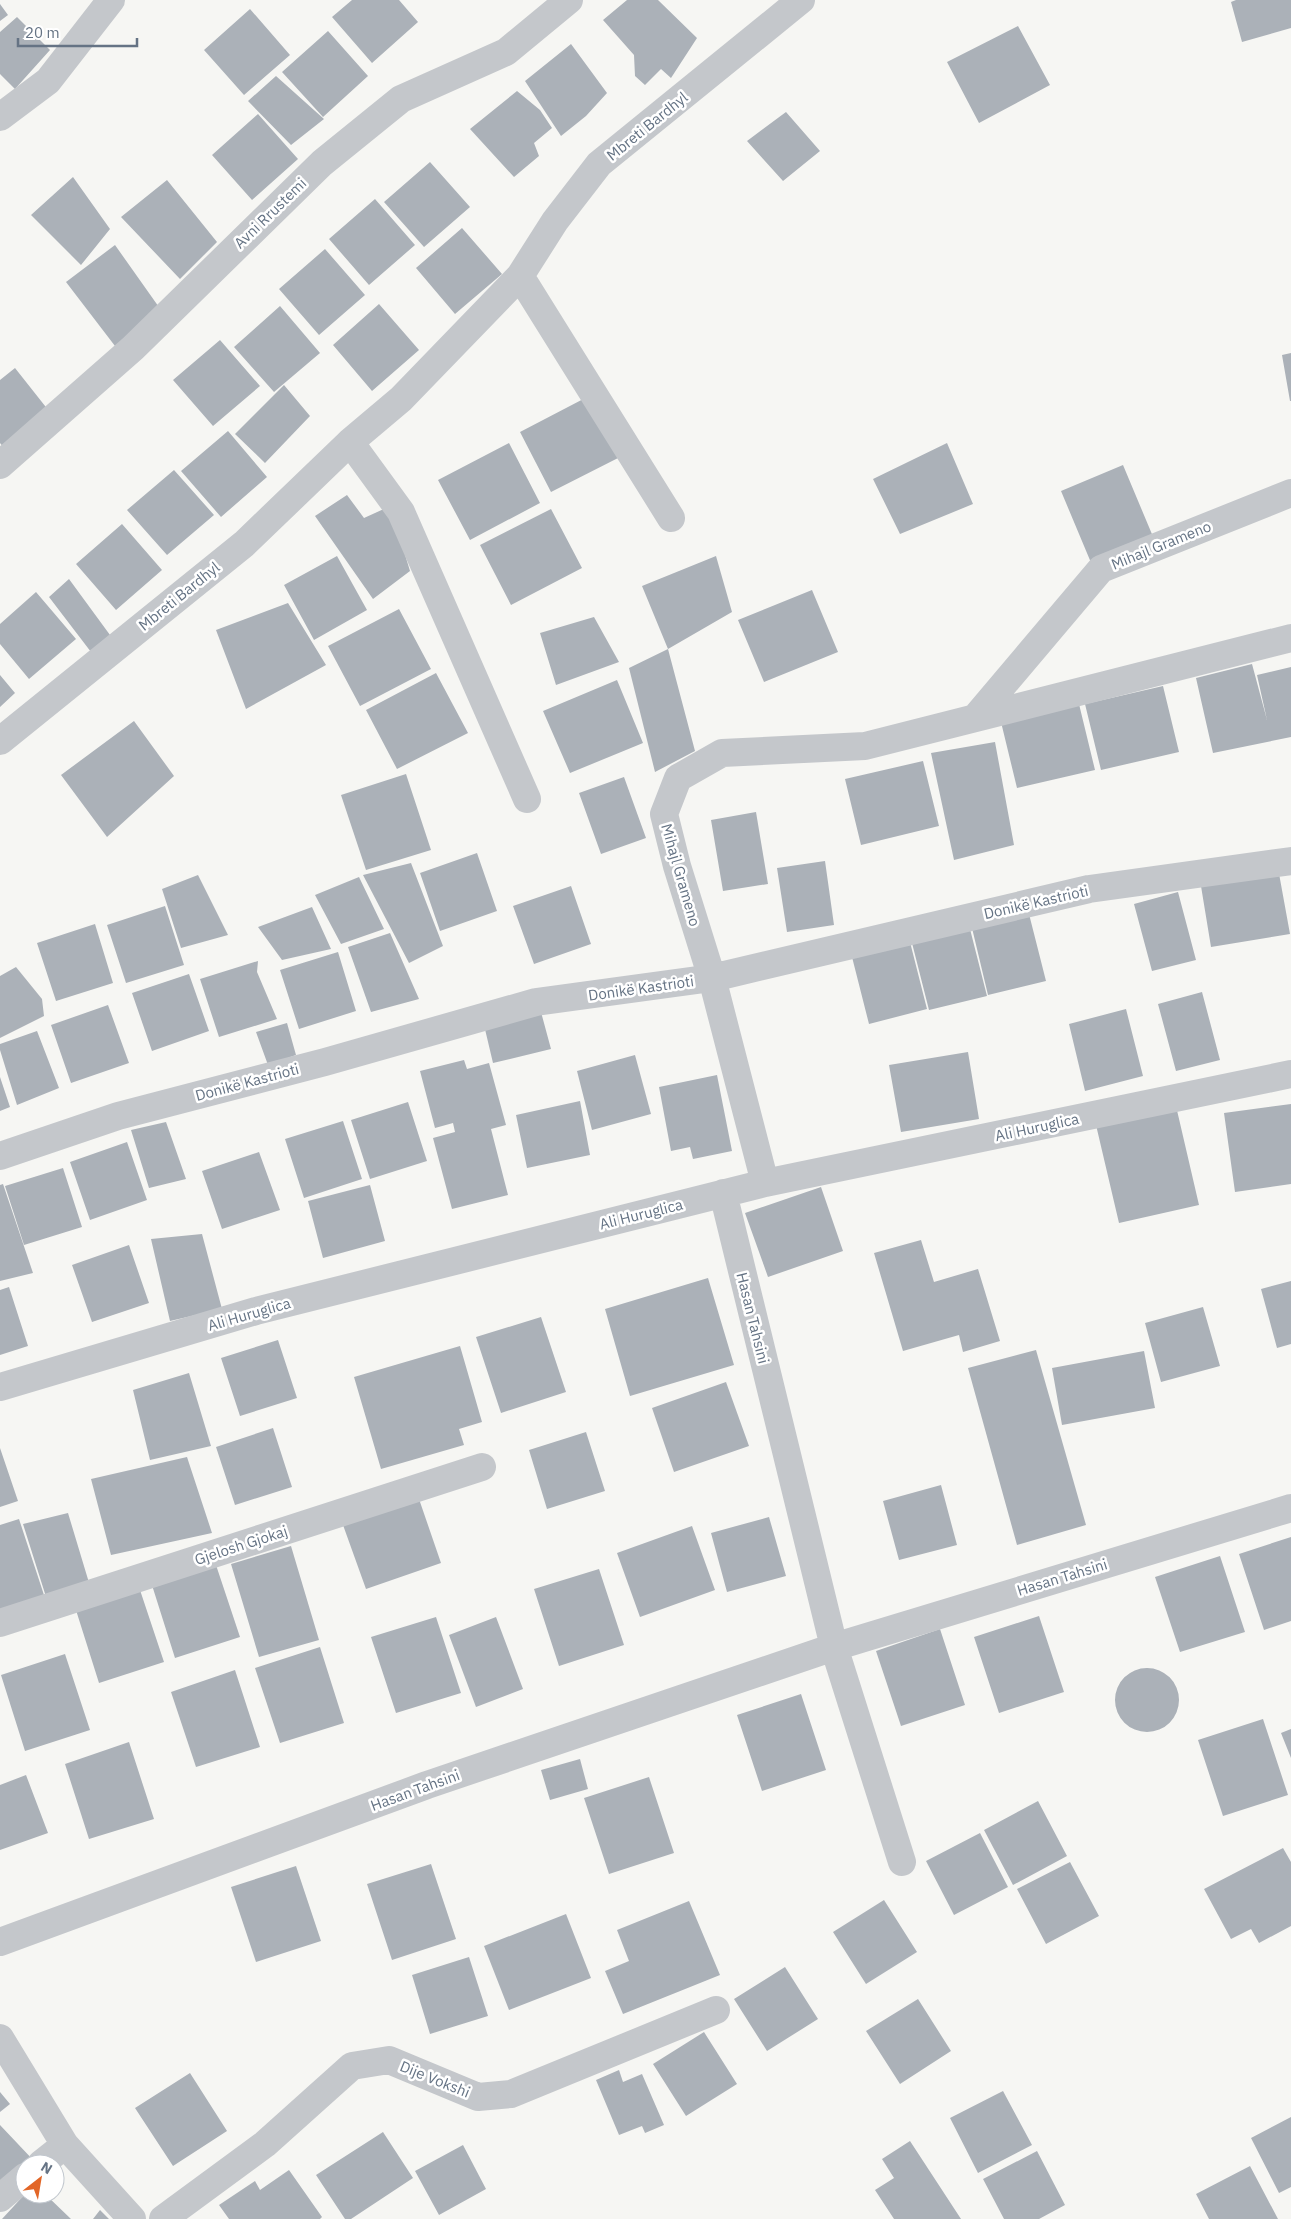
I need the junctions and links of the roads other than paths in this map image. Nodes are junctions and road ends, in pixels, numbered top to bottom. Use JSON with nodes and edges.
{"nodes":[{"id":1,"x":111,"y":0,"type":"edge"},
{"id":2,"x":569,"y":0,"type":"edge"},
{"id":3,"x":801,"y":0,"type":"edge"},
{"id":4,"x":0,"y":118,"type":"edge"},
{"id":5,"x":520,"y":276,"type":"junction"},
{"id":6,"x":350,"y":442,"type":"junction"},
{"id":7,"x":0,"y":465,"type":"edge"},
{"id":8,"x":1291,"y":493,"type":"edge"},
{"id":9,"x":671,"y":518,"type":"dead end"},
{"id":10,"x":1291,"y":638,"type":"edge"},
{"id":11,"x":975,"y":718,"type":"junction"},
{"id":12,"x":0,"y":741,"type":"edge"},
{"id":13,"x":527,"y":799,"type":"dead end"},
{"id":14,"x":1291,"y":861,"type":"edge"},
{"id":15,"x":712,"y":978,"type":"junction"},
{"id":16,"x":1291,"y":1074,"type":"edge"},
{"id":17,"x":0,"y":1156,"type":"edge"},
{"id":18,"x":765,"y":1183,"type":"junction"},
{"id":19,"x":723,"y":1193,"type":"junction"},
{"id":20,"x":0,"y":1387,"type":"edge"},
{"id":21,"x":482,"y":1467,"type":"dead end"},
{"id":22,"x":1291,"y":1508,"type":"edge"},
{"id":23,"x":0,"y":1624,"type":"edge"},
{"id":24,"x":834,"y":1647,"type":"junction"},
{"id":25,"x":902,"y":1862,"type":"dead end"},
{"id":26,"x":0,"y":1942,"type":"edge"},
{"id":27,"x":716,"y":2010,"type":"dead end"},
{"id":28,"x":0,"y":2038,"type":"edge"},
{"id":29,"x":65,"y":2145,"type":"junction"},
{"id":30,"x":54,"y":2154,"type":"edge"},
{"id":31,"x":15,"y":2185,"type":"edge"},
{"id":32,"x":0,"y":2198,"type":"edge"},
{"id":33,"x":132,"y":2219,"type":"edge"},
{"id":34,"x":163,"y":2219,"type":"edge"}],
"edges":[{"from":1,"to":4,"type":"street"},
{"from":2,"to":7,"type":"street","name":"Avni Rrustemi"},
{"from":3,"to":5,"type":"street","name":"Mbreti Bardhyl"},
{"from":5,"to":6,"type":"street","name":"Mbreti Bardhyl"},
{"from":5,"to":9,"type":"street"},
{"from":6,"to":12,"type":"street","name":"Mbreti Bardhyl"},
{"from":6,"to":13,"type":"street"},
{"from":8,"to":11,"type":"street","name":"Mihajl Grameno"},
{"from":10,"to":11,"type":"street","name":"Mihajl Grameno"},
{"from":11,"to":15,"type":"street","name":"Mihajl Grameno"},
{"from":14,"to":15,"type":"street","name":"Donikë Kastrioti"},
{"from":15,"to":17,"type":"street","name":"Donikë Kastrioti"},
{"from":15,"to":18,"type":"street","name":"Mihajl Grameno"},
{"from":16,"to":18,"type":"street","name":"Ali Huruglica"},
{"from":18,"to":19,"type":"street","name":"Ali Huruglica"},
{"from":19,"to":20,"type":"street","name":"Ali Huruglica"},
{"from":19,"to":24,"type":"street","name":"Hasan Tahsini"},
{"from":21,"to":23,"type":"street","name":"Gjelosh Gjokaj"},
{"from":22,"to":24,"type":"street","name":"Hasan Tahsini"},
{"from":24,"to":25,"type":"street","name":"Hasan Tahsini"},
{"from":24,"to":26,"type":"street","name":"Hasan Tahsini"},
{"from":27,"to":34,"type":"street","name":"Dije Vokshi"},
{"from":28,"to":29,"type":"street"},
{"from":29,"to":30,"type":"street"},
{"from":29,"to":33,"type":"street"},
{"from":31,"to":32,"type":"street"}]}
